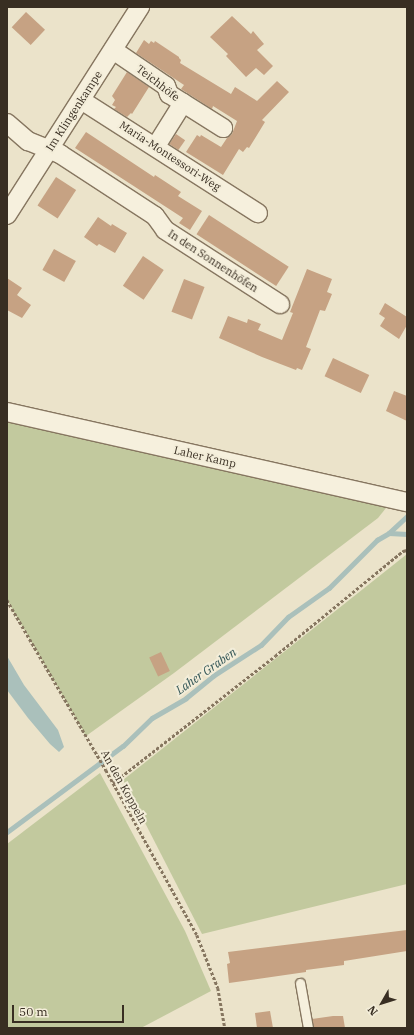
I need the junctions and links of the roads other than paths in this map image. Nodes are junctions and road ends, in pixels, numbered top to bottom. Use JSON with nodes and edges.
{"nodes":[{"id":1,"x":140,"y":7,"type":"edge"},
{"id":2,"x":113,"y":50,"type":"junction"},
{"id":3,"x":81,"y":100,"type":"junction"},
{"id":4,"x":183,"y":103,"type":"junction"},
{"id":5,"x":7,"y":123,"type":"edge"},
{"id":6,"x":223,"y":128,"type":"dead end"},
{"id":7,"x":156,"y":146,"type":"junction"},
{"id":8,"x":49,"y":150,"type":"junction"},
{"id":9,"x":258,"y":212,"type":"dead end"},
{"id":10,"x":7,"y":215,"type":"edge"},
{"id":11,"x":280,"y":304,"type":"dead end"},
{"id":12,"x":7,"y":412,"type":"edge"},
{"id":13,"x":405,"y":502,"type":"edge"},
{"id":14,"x":300,"y":982,"type":"dead end"},
{"id":15,"x":308,"y":1028,"type":"edge"}],
"edges":[{"from":1,"to":2,"type":"street","name":"Im Klingenkampe"},
{"from":2,"to":3,"type":"street","name":"Im Klingenkampe"},
{"from":2,"to":4,"type":"street","name":"Teichhöfe"},
{"from":3,"to":7,"type":"street","name":"Maria-Montessori-Weg"},
{"from":3,"to":8,"type":"street","name":"Im Klingenkampe"},
{"from":4,"to":6,"type":"street","name":"Teichhöfe"},
{"from":4,"to":7,"type":"street","name":"Teichhöfe"},
{"from":5,"to":8,"type":"street","name":"In den Sonnenhöfen"},
{"from":7,"to":9,"type":"street","name":"Maria-Montessori-Weg"},
{"from":8,"to":10,"type":"street","name":"Im Klingenkampe"},
{"from":8,"to":11,"type":"street","name":"In den Sonnenhöfen"},
{"from":12,"to":13,"type":"street","name":"Laher Kamp"},
{"from":14,"to":15,"type":"lane"}]}
